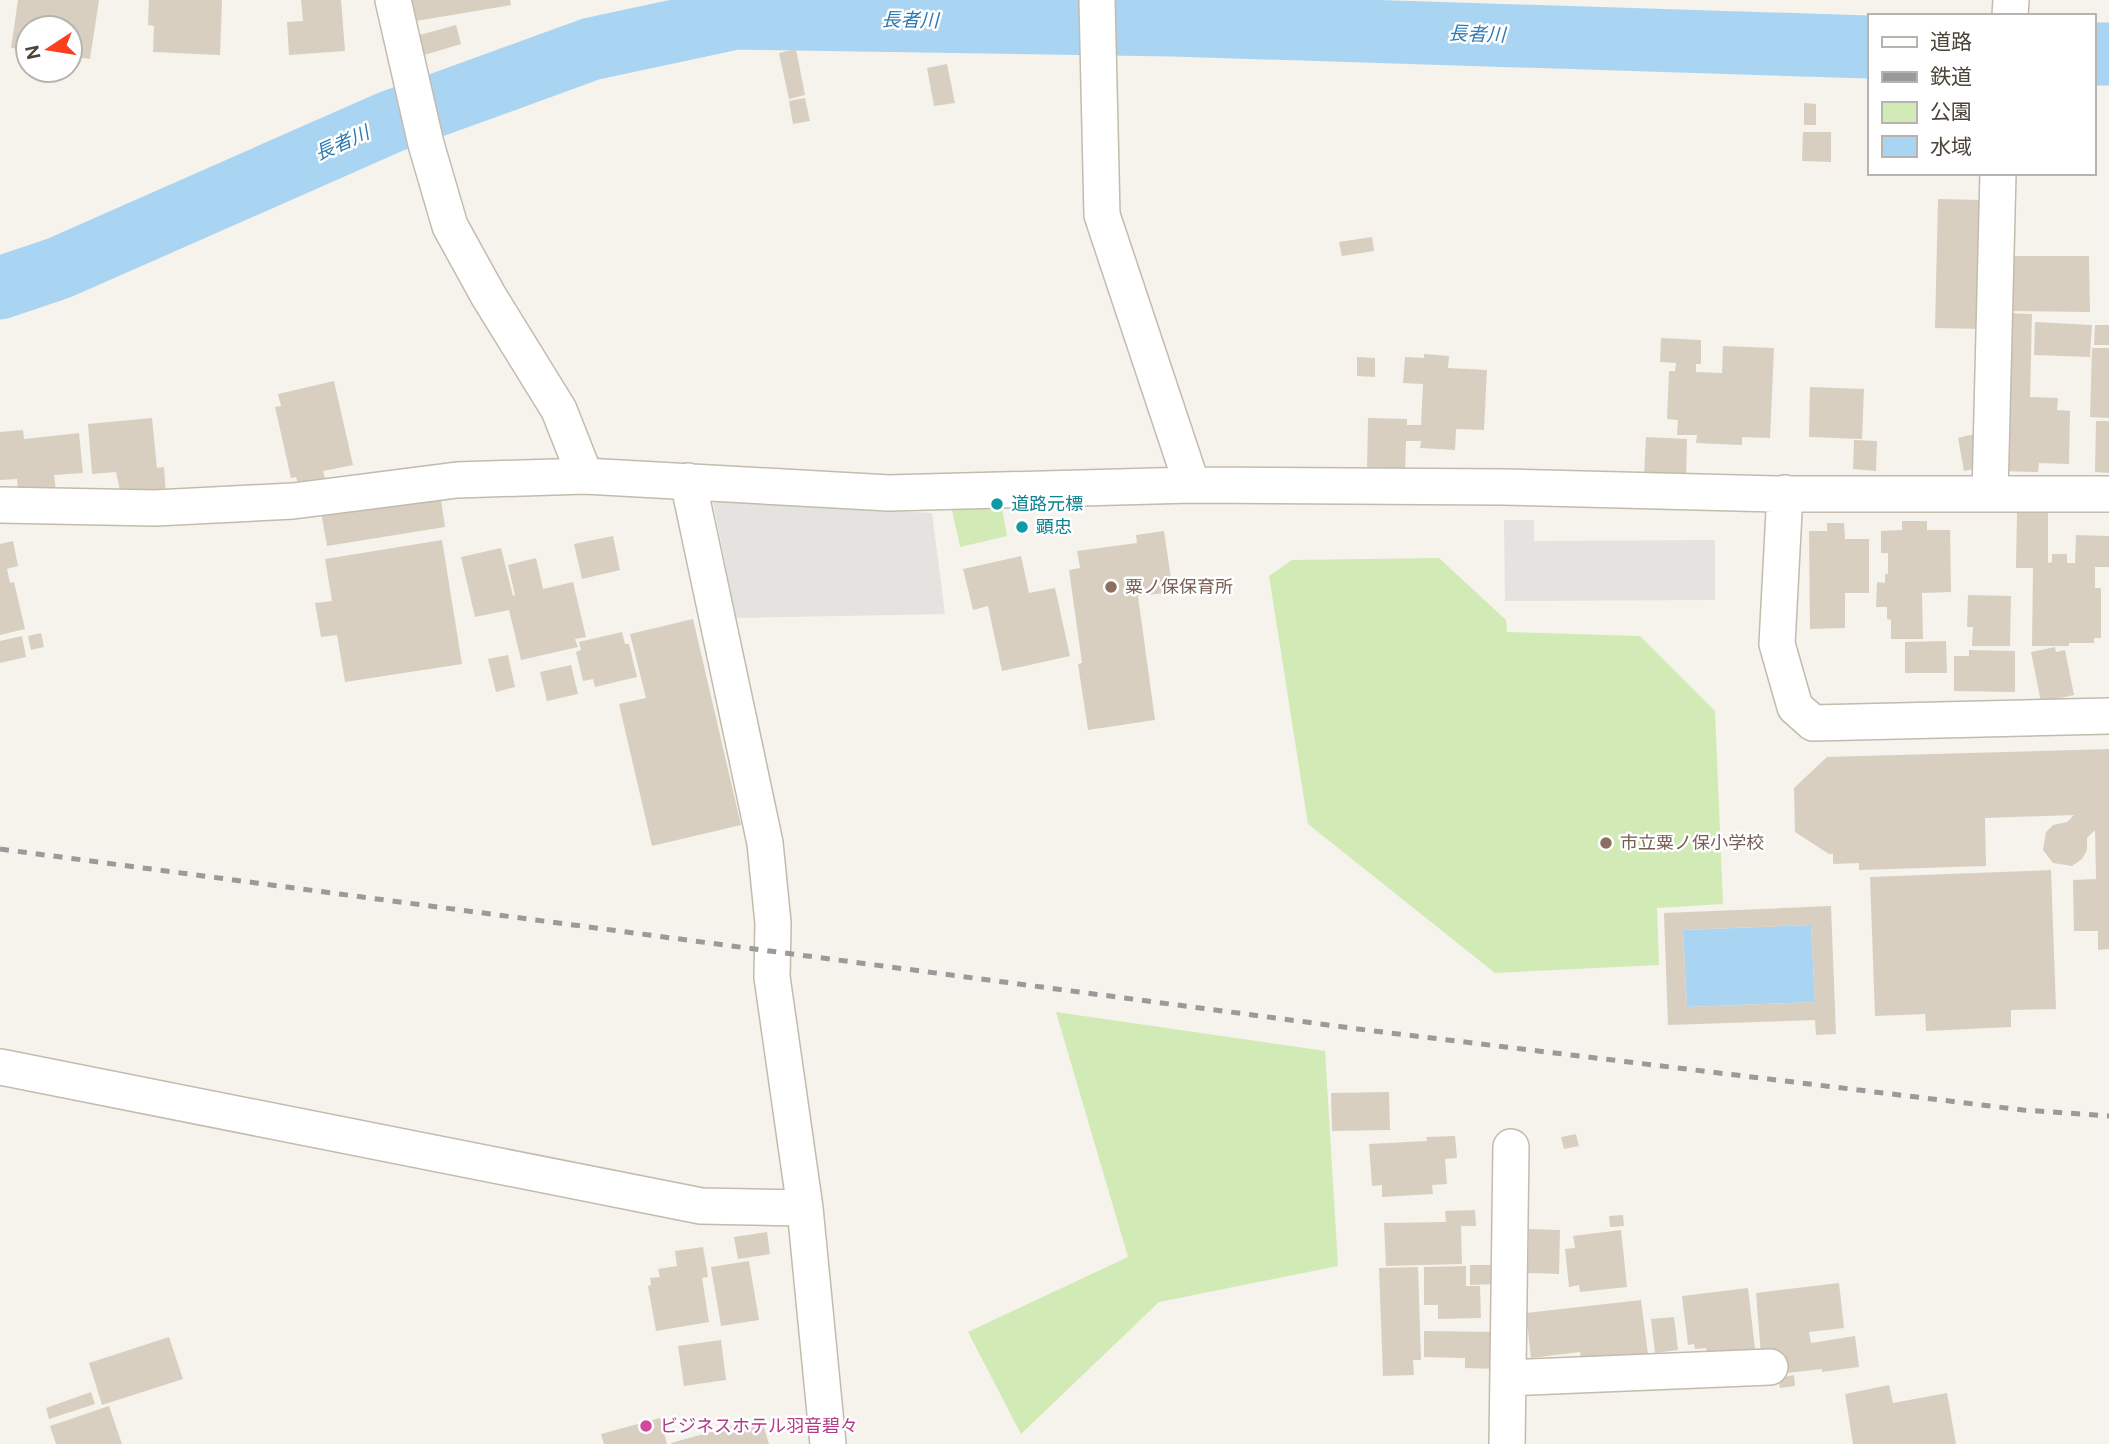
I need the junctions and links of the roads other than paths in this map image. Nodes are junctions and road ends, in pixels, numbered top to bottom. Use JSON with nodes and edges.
{"nodes":[{"id":1,"x":393,"y":0,"type":"edge"},
{"id":2,"x":1097,"y":0,"type":"edge"},
{"id":3,"x":1998,"y":175,"type":"edge"},
{"id":4,"x":585,"y":476,"type":"junction"},
{"id":5,"x":688,"y":481,"type":"junction"},
{"id":6,"x":1192,"y":485,"type":"junction"},
{"id":7,"x":1990,"y":493,"type":"junction"},
{"id":8,"x":1785,"y":494,"type":"junction"},
{"id":9,"x":2109,"y":494,"type":"edge"},
{"id":10,"x":0,"y":505,"type":"edge"},
{"id":11,"x":2109,"y":716,"type":"edge"},
{"id":12,"x":0,"y":1067,"type":"edge"},
{"id":13,"x":1511,"y":1147,"type":"dead end"},
{"id":14,"x":805,"y":1209,"type":"junction"},
{"id":15,"x":1770,"y":1367,"type":"dead end"},
{"id":16,"x":1508,"y":1378,"type":"junction"},
{"id":17,"x":828,"y":1444,"type":"edge"},
{"id":18,"x":1507,"y":1444,"type":"edge"}],
"edges":[{"from":1,"to":4,"type":"street"},
{"from":2,"to":6,"type":"street"},
{"from":3,"to":7,"type":"street"},
{"from":4,"to":5,"type":"street"},
{"from":4,"to":10,"type":"street"},
{"from":5,"to":6,"type":"street"},
{"from":5,"to":14,"type":"street"},
{"from":6,"to":8,"type":"street"},
{"from":7,"to":8,"type":"street"},
{"from":7,"to":9,"type":"street"},
{"from":8,"to":11,"type":"street"},
{"from":12,"to":14,"type":"street"},
{"from":13,"to":16,"type":"street"},
{"from":14,"to":17,"type":"street"},
{"from":15,"to":16,"type":"street"},
{"from":16,"to":18,"type":"street"}]}
